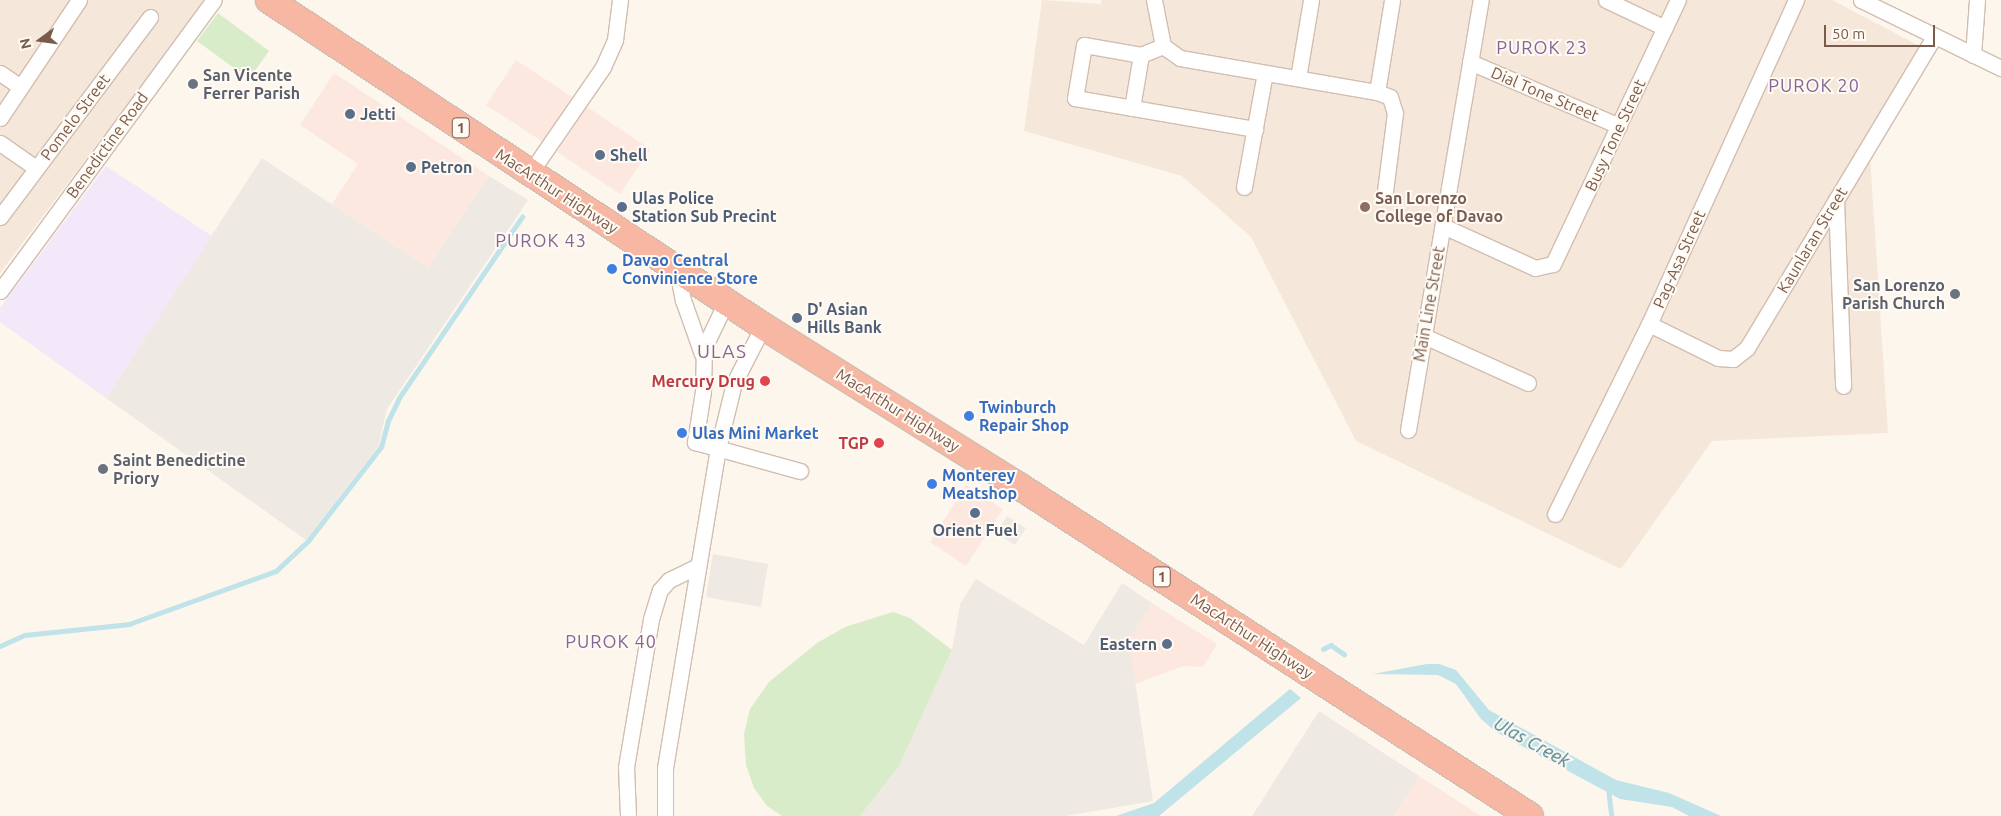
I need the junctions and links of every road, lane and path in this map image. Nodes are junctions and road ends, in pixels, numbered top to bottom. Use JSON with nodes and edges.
{"nodes":[{"id":1,"x":79,"y":0,"type":"edge"},
{"id":2,"x":214,"y":0,"type":"edge"},
{"id":3,"x":270,"y":0,"type":"edge"},
{"id":4,"x":620,"y":0,"type":"edge"},
{"id":5,"x":1154,"y":0,"type":"edge"},
{"id":6,"x":1311,"y":0,"type":"edge"},
{"id":7,"x":1392,"y":0,"type":"edge"},
{"id":8,"x":1481,"y":0,"type":"edge"},
{"id":9,"x":1606,"y":0,"type":"edge"},
{"id":10,"x":1678,"y":0,"type":"edge"},
{"id":11,"x":1796,"y":0,"type":"edge"},
{"id":12,"x":1861,"y":0,"type":"edge"},
{"id":13,"x":1977,"y":0,"type":"edge"},
{"id":14,"x":150,"y":17,"type":"dead end"},
{"id":15,"x":1665,"y":28,"type":"junction"},
{"id":16,"x":1933,"y":38,"type":"junction"},
{"id":17,"x":1163,"y":46,"type":"junction"},
{"id":18,"x":1141,"y":54,"type":"junction"},
{"id":19,"x":1973,"y":55,"type":"junction"},
{"id":20,"x":1470,"y":62,"type":"junction"},
{"id":21,"x":2001,"y":68,"type":"edge"},
{"id":22,"x":1265,"y":72,"type":"junction"},
{"id":23,"x":0,"y":73,"type":"edge"},
{"id":24,"x":1298,"y":78,"type":"junction"},
{"id":25,"x":21,"y":87,"type":"junction"},
{"id":26,"x":1377,"y":92,"type":"junction"},
{"id":27,"x":1132,"y":108,"type":"junction"},
{"id":28,"x":0,"y":118,"type":"edge"},
{"id":29,"x":1619,"y":126,"type":"junction"},
{"id":30,"x":1255,"y":129,"type":"junction"},
{"id":31,"x":0,"y":143,"type":"edge"},
{"id":32,"x":36,"y":168,"type":"junction"},
{"id":33,"x":530,"y":173,"type":"junction"},
{"id":34,"x":1244,"y":187,"type":"dead end"},
{"id":35,"x":1385,"y":191,"type":"dead end"},
{"id":36,"x":1836,"y":200,"type":"junction"},
{"id":37,"x":1,"y":212,"type":"edge"},
{"id":38,"x":1442,"y":226,"type":"junction"},
{"id":39,"x":677,"y":270,"type":"junction"},
{"id":40,"x":0,"y":291,"type":"edge"},
{"id":41,"x":726,"y":302,"type":"junction"},
{"id":42,"x":1649,"y":324,"type":"junction"},
{"id":43,"x":763,"y":326,"type":"junction"},
{"id":44,"x":1424,"y":336,"type":"junction"},
{"id":45,"x":703,"y":361,"type":"junction"},
{"id":46,"x":1528,"y":383,"type":"dead end"},
{"id":47,"x":1842,"y":386,"type":"dead end"},
{"id":48,"x":1408,"y":430,"type":"dead end"},
{"id":49,"x":718,"y":448,"type":"junction"},
{"id":50,"x":800,"y":471,"type":"dead end"},
{"id":51,"x":1555,"y":514,"type":"dead end"},
{"id":52,"x":698,"y":566,"type":"junction"},
{"id":53,"x":628,"y":816,"type":"edge"},
{"id":54,"x":665,"y":816,"type":"edge"},
{"id":55,"x":1530,"y":816,"type":"edge"}],
"edges":[{"from":1,"to":25,"type":"street"},
{"from":2,"to":40,"type":"street","name":"Benedictine Road"},
{"from":3,"to":33,"type":"highway","name":"MacArthur Highway","number":"1"},
{"from":4,"to":33,"type":"street"},
{"from":5,"to":17,"type":"street"},
{"from":6,"to":24,"type":"street"},
{"from":7,"to":26,"type":"street"},
{"from":8,"to":20,"type":"street","name":"Main Line Street"},
{"from":9,"to":15,"type":"street"},
{"from":10,"to":15,"type":"street","name":"Busy Tone Street"},
{"from":11,"to":42,"type":"street","name":"Pag-Asa Street"},
{"from":12,"to":16,"type":"street"},
{"from":13,"to":19,"type":"street"},
{"from":14,"to":32,"type":"street","name":"Pomelo Street"},
{"from":15,"to":29,"type":"street","name":"Busy Tone Street"},
{"from":16,"to":19,"type":"street"},
{"from":16,"to":36,"type":"street","name":"Kaunlaran Street"},
{"from":17,"to":18,"type":"street"},
{"from":17,"to":22,"type":"street"},
{"from":18,"to":27,"type":"street"},
{"from":18,"to":27,"type":"street"},
{"from":19,"to":21,"type":"street"},
{"from":20,"to":29,"type":"street","name":"Dial Tone Street"},
{"from":20,"to":38,"type":"street","name":"Main Line Street"},
{"from":22,"to":24,"type":"street"},
{"from":22,"to":30,"type":"street"},
{"from":23,"to":25,"type":"street"},
{"from":24,"to":26,"type":"street"},
{"from":25,"to":28,"type":"street"},
{"from":26,"to":35,"type":"street"},
{"from":27,"to":30,"type":"street"},
{"from":29,"to":38,"type":"street","name":"Busy Tone Street"},
{"from":30,"to":34,"type":"street"},
{"from":31,"to":32,"type":"street"},
{"from":32,"to":37,"type":"street","name":"Pomelo Street"},
{"from":33,"to":39,"type":"highway","name":"MacArthur Highway","number":"1"},
{"from":36,"to":42,"type":"street","name":"Kaunlaran Street"},
{"from":36,"to":47,"type":"street"},
{"from":38,"to":44,"type":"street","name":"Main Line Street"},
{"from":39,"to":41,"type":"highway","name":"MacArthur Highway","number":"1"},
{"from":39,"to":45,"type":"street"},
{"from":41,"to":43,"type":"highway","name":"MacArthur Highway","number":"1"},
{"from":41,"to":45,"type":"street"},
{"from":42,"to":51,"type":"street","name":"Pag-Asa Street"},
{"from":43,"to":49,"type":"street"},
{"from":43,"to":55,"type":"highway","name":"MacArthur Highway","number":"1"},
{"from":44,"to":46,"type":"street"},
{"from":44,"to":48,"type":"street","name":"Main Line Street"},
{"from":45,"to":49,"type":"street"},
{"from":49,"to":50,"type":"street"},
{"from":49,"to":52,"type":"street"},
{"from":52,"to":53,"type":"street"},
{"from":52,"to":54,"type":"street"}]}
